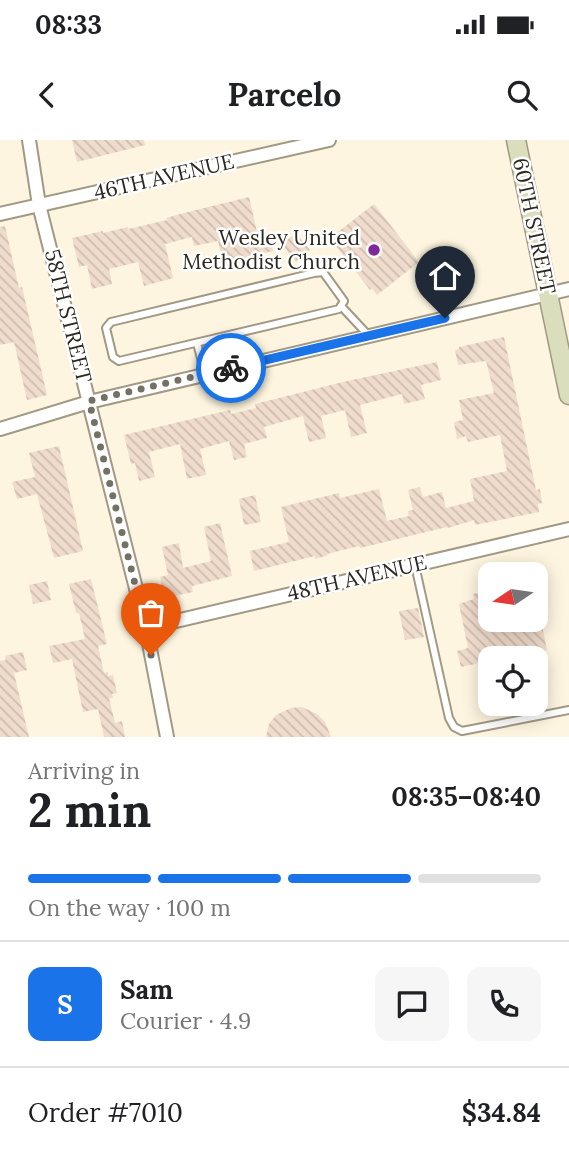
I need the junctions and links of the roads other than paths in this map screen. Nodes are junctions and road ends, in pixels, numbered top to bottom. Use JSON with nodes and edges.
{"nodes":[{"id":1,"x":29,"y":140,"type":"edge"},
{"id":2,"x":329,"y":140,"type":"edge"},
{"id":3,"x":516,"y":140,"type":"edge"},
{"id":4,"x":39,"y":205,"type":"junction"},
{"id":5,"x":0,"y":214,"type":"edge"},
{"id":6,"x":569,"y":289,"type":"edge"},
{"id":7,"x":547,"y":294,"type":"junction"},
{"id":8,"x":341,"y":306,"type":"junction"},
{"id":9,"x":369,"y":336,"type":"junction"},
{"id":10,"x":197,"y":343,"type":"junction"},
{"id":11,"x":205,"y":374,"type":"junction"},
{"id":12,"x":569,"y":395,"type":"edge"},
{"id":13,"x":89,"y":401,"type":"junction"},
{"id":14,"x":0,"y":429,"type":"edge"},
{"id":15,"x":569,"y":529,"type":"edge"},
{"id":16,"x":415,"y":565,"type":"junction"},
{"id":17,"x":146,"y":628,"type":"junction"},
{"id":18,"x":569,"y":710,"type":"edge"},
{"id":19,"x":167,"y":737,"type":"edge"}],
"edges":[{"from":1,"to":4,"type":"street","name":"58TH STREET"},
{"from":2,"to":4,"type":"street","name":"46TH AVENUE"},
{"from":3,"to":7,"type":"street","name":"60TH STREET"},
{"from":4,"to":5,"type":"street","name":"46TH AVENUE"},
{"from":4,"to":13,"type":"street","name":"58TH STREET"},
{"from":6,"to":7,"type":"street"},
{"from":7,"to":9,"type":"street"},
{"from":7,"to":12,"type":"street","name":"60TH STREET"},
{"from":8,"to":9,"type":"lane"},
{"from":8,"to":10,"type":"lane"},
{"from":8,"to":10,"type":"lane"},
{"from":9,"to":11,"type":"street"},
{"from":10,"to":11,"type":"lane"},
{"from":11,"to":13,"type":"street"},
{"from":13,"to":14,"type":"street"},
{"from":13,"to":17,"type":"street","name":"58TH STREET"},
{"from":15,"to":16,"type":"street","name":"48TH AVENUE"},
{"from":16,"to":17,"type":"street","name":"48TH AVENUE"},
{"from":16,"to":18,"type":"lane"},
{"from":17,"to":19,"type":"street","name":"58TH STREET"}]}
